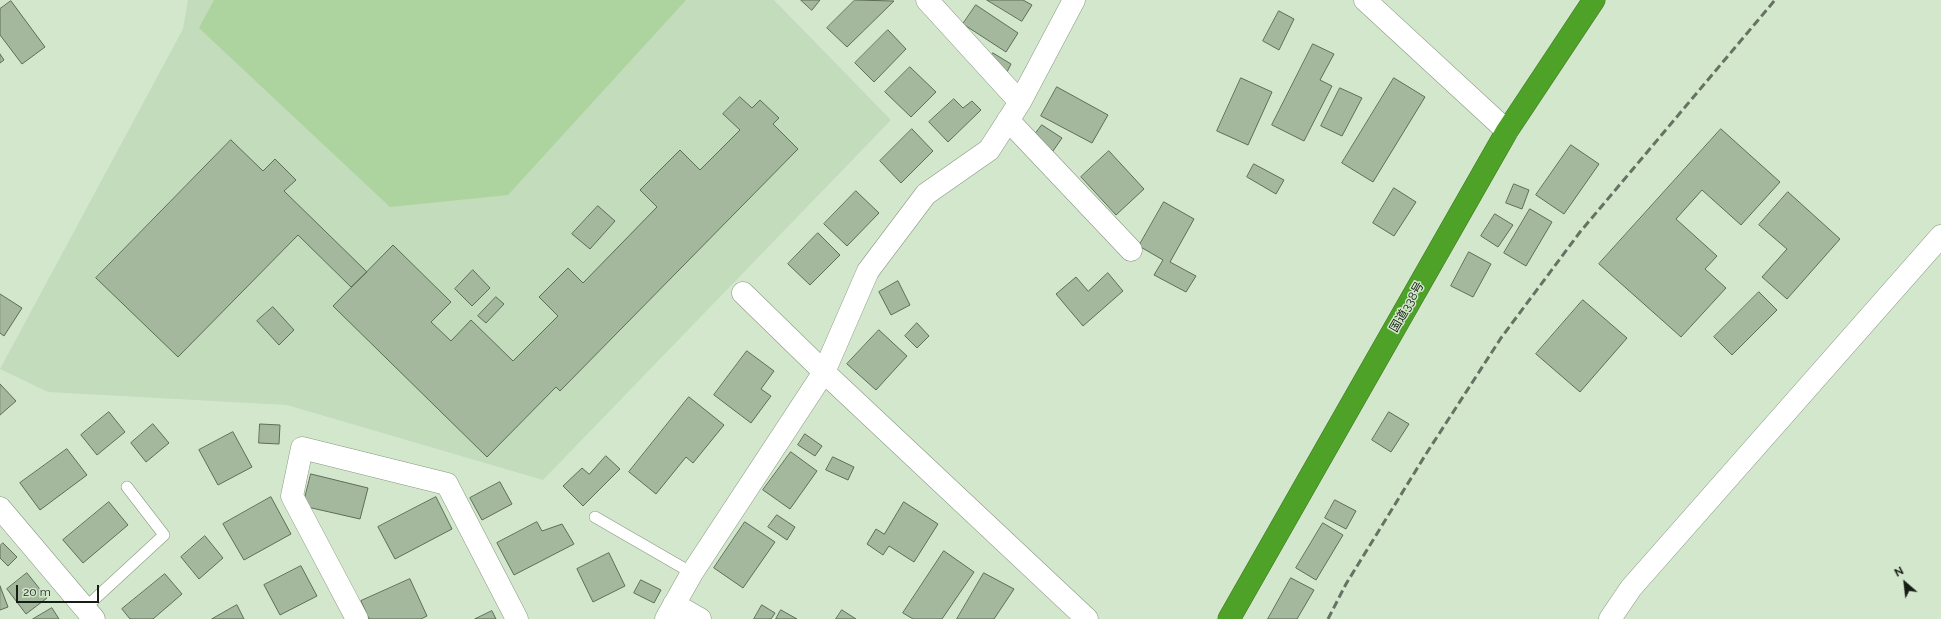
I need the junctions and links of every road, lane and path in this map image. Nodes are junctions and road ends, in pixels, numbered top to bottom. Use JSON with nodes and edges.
{"nodes":[{"id":1,"x":927,"y":0,"type":"edge"},
{"id":2,"x":1074,"y":0,"type":"edge"},
{"id":3,"x":1365,"y":0,"type":"edge"},
{"id":4,"x":1594,"y":0,"type":"edge"},
{"id":5,"x":1014,"y":111,"type":"junction"},
{"id":6,"x":1508,"y":131,"type":"junction"},
{"id":7,"x":1941,"y":236,"type":"edge"},
{"id":8,"x":1131,"y":250,"type":"dead end"},
{"id":9,"x":743,"y":293,"type":"dead end"},
{"id":10,"x":824,"y":372,"type":"junction"},
{"id":11,"x":127,"y":487,"type":"dead end"},
{"id":12,"x":0,"y":508,"type":"edge"},
{"id":13,"x":595,"y":517,"type":"dead end"},
{"id":14,"x":692,"y":573,"type":"junction"},
{"id":15,"x":670,"y":612,"type":"edge"},
{"id":16,"x":89,"y":613,"type":"edge"},
{"id":17,"x":357,"y":619,"type":"edge"},
{"id":18,"x":517,"y":619,"type":"edge"},
{"id":19,"x":700,"y":619,"type":"edge"},
{"id":20,"x":1087,"y":619,"type":"edge"},
{"id":21,"x":1229,"y":619,"type":"edge"},
{"id":22,"x":1610,"y":619,"type":"edge"}],
"edges":[{"from":1,"to":5,"type":"street"},
{"from":2,"to":5,"type":"street"},
{"from":3,"to":6,"type":"street"},
{"from":4,"to":6,"type":"highway","name":"国道338号"},
{"from":5,"to":8,"type":"street"},
{"from":5,"to":10,"type":"street"},
{"from":6,"to":21,"type":"highway","name":"国道338号"},
{"from":7,"to":22,"type":"street"},
{"from":9,"to":10,"type":"street"},
{"from":10,"to":14,"type":"street"},
{"from":10,"to":20,"type":"street"},
{"from":11,"to":16,"type":"lane"},
{"from":12,"to":16,"type":"street"},
{"from":13,"to":14,"type":"lane"},
{"from":14,"to":15,"type":"street"},
{"from":15,"to":19,"type":"street"},
{"from":17,"to":18,"type":"street"}]}
